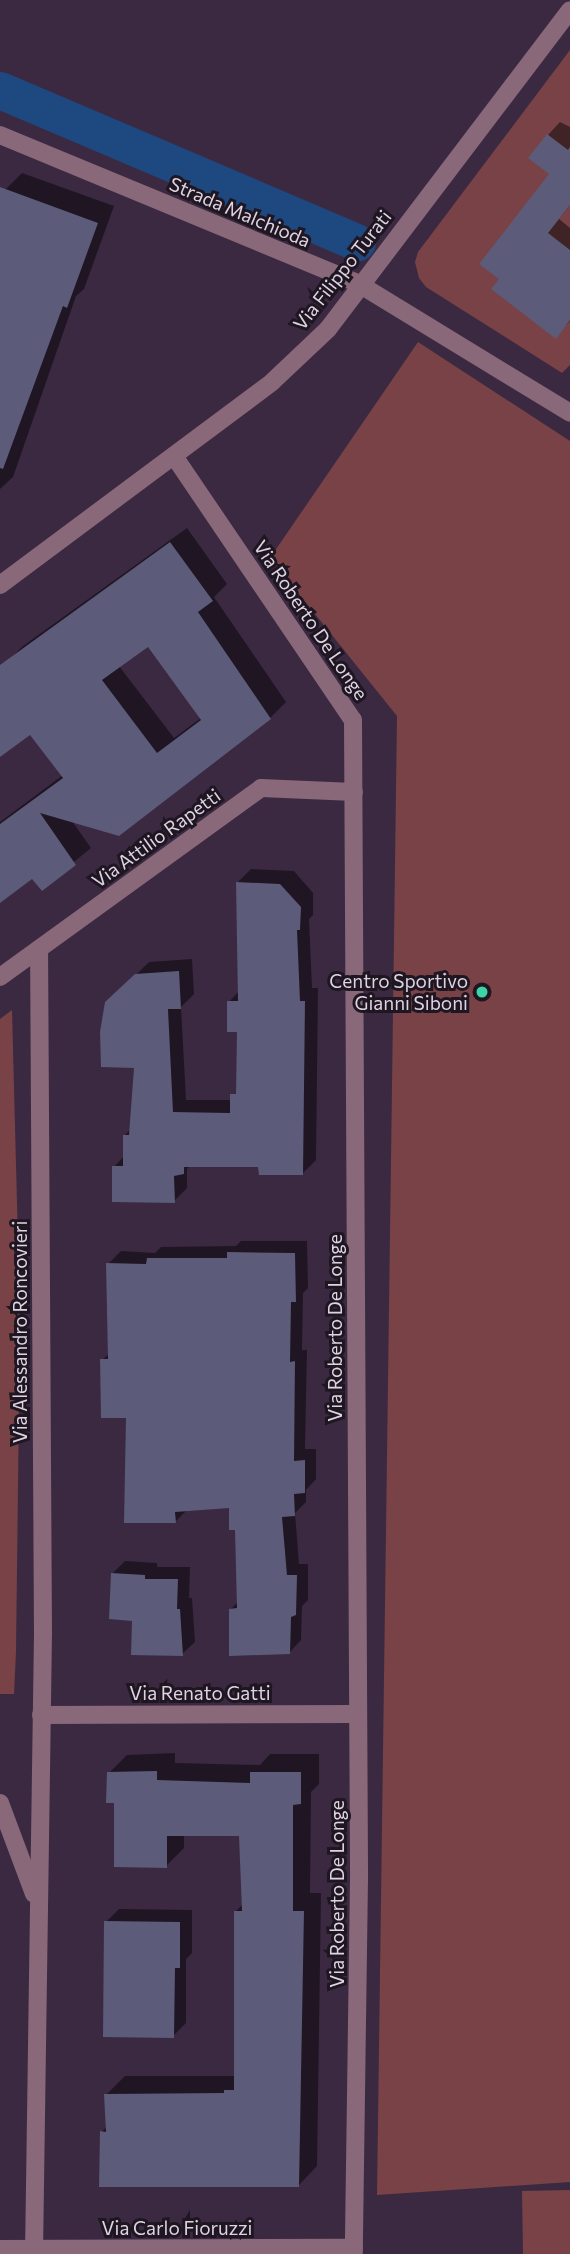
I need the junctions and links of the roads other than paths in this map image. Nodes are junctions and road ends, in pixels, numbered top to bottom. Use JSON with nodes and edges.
{"nodes":[{"id":1,"x":570,"y":10,"type":"edge"},
{"id":2,"x":0,"y":135,"type":"edge"},
{"id":3,"x":359,"y":284,"type":"junction"},
{"id":4,"x":568,"y":408,"type":"edge"},
{"id":5,"x":174,"y":456,"type":"junction"},
{"id":6,"x":0,"y":585,"type":"edge"},
{"id":7,"x":354,"y":792,"type":"junction"},
{"id":8,"x":39,"y":949,"type":"junction"},
{"id":9,"x":0,"y":977,"type":"edge"},
{"id":10,"x":358,"y":1714,"type":"junction"},
{"id":11,"x":41,"y":1715,"type":"junction"},
{"id":12,"x":0,"y":1803,"type":"edge"},
{"id":13,"x":38,"y":1904,"type":"junction"},
{"id":14,"x":0,"y":2249,"type":"edge"},
{"id":15,"x":354,"y":2251,"type":"edge"},
{"id":16,"x":34,"y":2252,"type":"edge"}],
"edges":[{"from":1,"to":3,"type":"street","name":"Via Filippo Turati"},
{"from":2,"to":3,"type":"street","name":"Strada Malchioda"},
{"from":3,"to":4,"type":"street","name":"Strada Malchioda"},
{"from":3,"to":5,"type":"street","name":"Via Filippo Turati"},
{"from":5,"to":6,"type":"street","name":"Via Filippo Turati"},
{"from":5,"to":7,"type":"street","name":"Via Roberto De Longe"},
{"from":7,"to":8,"type":"street","name":"Via Attilio Rapetti"},
{"from":7,"to":10,"type":"street","name":"Via Roberto De Longe"},
{"from":8,"to":9,"type":"street","name":"Via Attilio Rapetti"},
{"from":8,"to":11,"type":"street","name":"Via Alessandro Roncovieri"},
{"from":10,"to":11,"type":"street","name":"Via Renato Gatti"},
{"from":10,"to":15,"type":"street","name":"Via Roberto De Longe"},
{"from":11,"to":13,"type":"street","name":"Via Alessandro Roncovieri"},
{"from":12,"to":13,"type":"street"},
{"from":13,"to":16,"type":"street","name":"Via Alessandro Roncovieri"},
{"from":14,"to":16,"type":"street","name":"Via Carlo Fioruzzi"},
{"from":15,"to":16,"type":"street","name":"Via Carlo Fioruzzi"}]}
